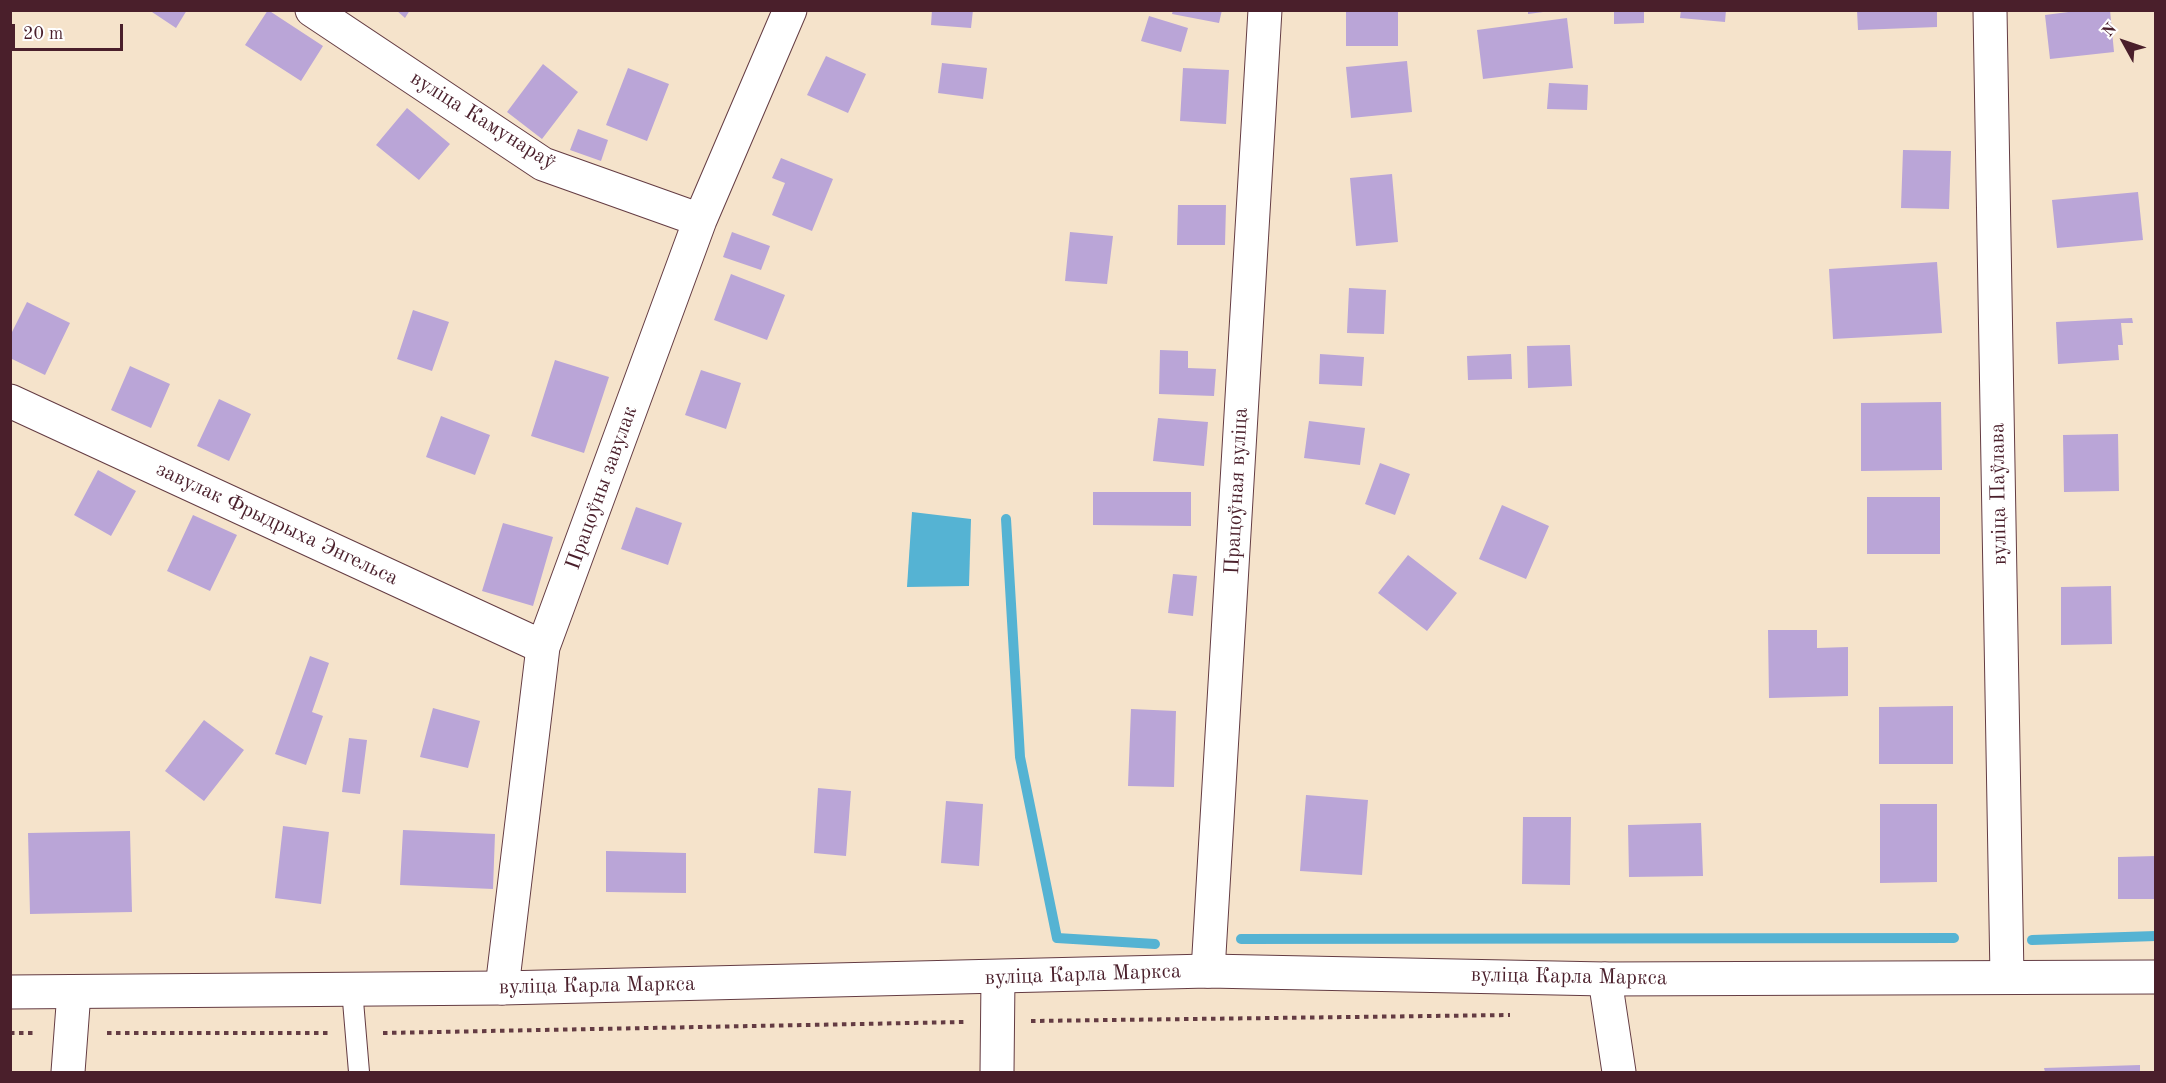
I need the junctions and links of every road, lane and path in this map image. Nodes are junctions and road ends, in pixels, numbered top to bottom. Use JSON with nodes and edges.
{"nodes":[{"id":1,"x":312,"y":10,"type":"edge"},
{"id":2,"x":790,"y":10,"type":"edge"},
{"id":3,"x":1265,"y":10,"type":"edge"},
{"id":4,"x":1990,"y":10,"type":"edge"},
{"id":5,"x":700,"y":220,"type":"junction"},
{"id":6,"x":10,"y":401,"type":"edge"},
{"id":7,"x":543,"y":647,"type":"junction"},
{"id":8,"x":1208,"y":971,"type":"junction"},
{"id":9,"x":2007,"y":977,"type":"junction"},
{"id":10,"x":2156,"y":977,"type":"edge"},
{"id":11,"x":998,"y":978,"type":"junction"},
{"id":12,"x":1605,"y":979,"type":"junction"},
{"id":13,"x":502,"y":988,"type":"junction"},
{"id":14,"x":352,"y":989,"type":"junction"},
{"id":15,"x":10,"y":992,"type":"edge"},
{"id":16,"x":74,"y":992,"type":"junction"},
{"id":17,"x":1516,"y":1016,"type":"dead end"},
{"id":18,"x":997,"y":1021,"type":"junction"},
{"id":19,"x":10,"y":1033,"type":"edge"},
{"id":20,"x":70,"y":1033,"type":"junction"},
{"id":21,"x":356,"y":1033,"type":"junction"},
{"id":22,"x":68,"y":1072,"type":"edge"},
{"id":23,"x":359,"y":1072,"type":"edge"},
{"id":24,"x":998,"y":1072,"type":"edge"},
{"id":25,"x":1618,"y":1072,"type":"edge"}],
"edges":[{"from":1,"to":5,"type":"street","name":"вуліца Камунараў"},
{"from":2,"to":5,"type":"street","name":"Працоўны завулак"},
{"from":3,"to":8,"type":"street","name":"Працоўная вуліца"},
{"from":4,"to":9,"type":"street","name":"вуліца Паўлава"},
{"from":5,"to":7,"type":"street","name":"Працоўны завулак"},
{"from":6,"to":7,"type":"street","name":"завулак Фрыдрыха Энгельса"},
{"from":7,"to":13,"type":"street","name":"Працоўны завулак"},
{"from":8,"to":11,"type":"street","name":"вуліца Карла Маркса"},
{"from":8,"to":12,"type":"street","name":"вуліца Карла Маркса"},
{"from":9,"to":10,"type":"street","name":"вуліца Карла Маркса"},
{"from":9,"to":12,"type":"street","name":"вуліца Карла Маркса"},
{"from":11,"to":13,"type":"street","name":"вуліца Карла Маркса"},
{"from":11,"to":18,"type":"street"},
{"from":12,"to":25,"type":"street"},
{"from":13,"to":14,"type":"street","name":"вуліца Карла Маркса"},
{"from":14,"to":16,"type":"street","name":"вуліца Карла Маркса"},
{"from":14,"to":21,"type":"lane"},
{"from":15,"to":16,"type":"street","name":"вуліца Карла Маркса"},
{"from":16,"to":20,"type":"street"},
{"from":17,"to":18,"type":"path"},
{"from":18,"to":21,"type":"path"},
{"from":18,"to":24,"type":"street"},
{"from":19,"to":20,"type":"path"},
{"from":20,"to":21,"type":"path"},
{"from":20,"to":22,"type":"street"},
{"from":21,"to":23,"type":"lane"}]}
